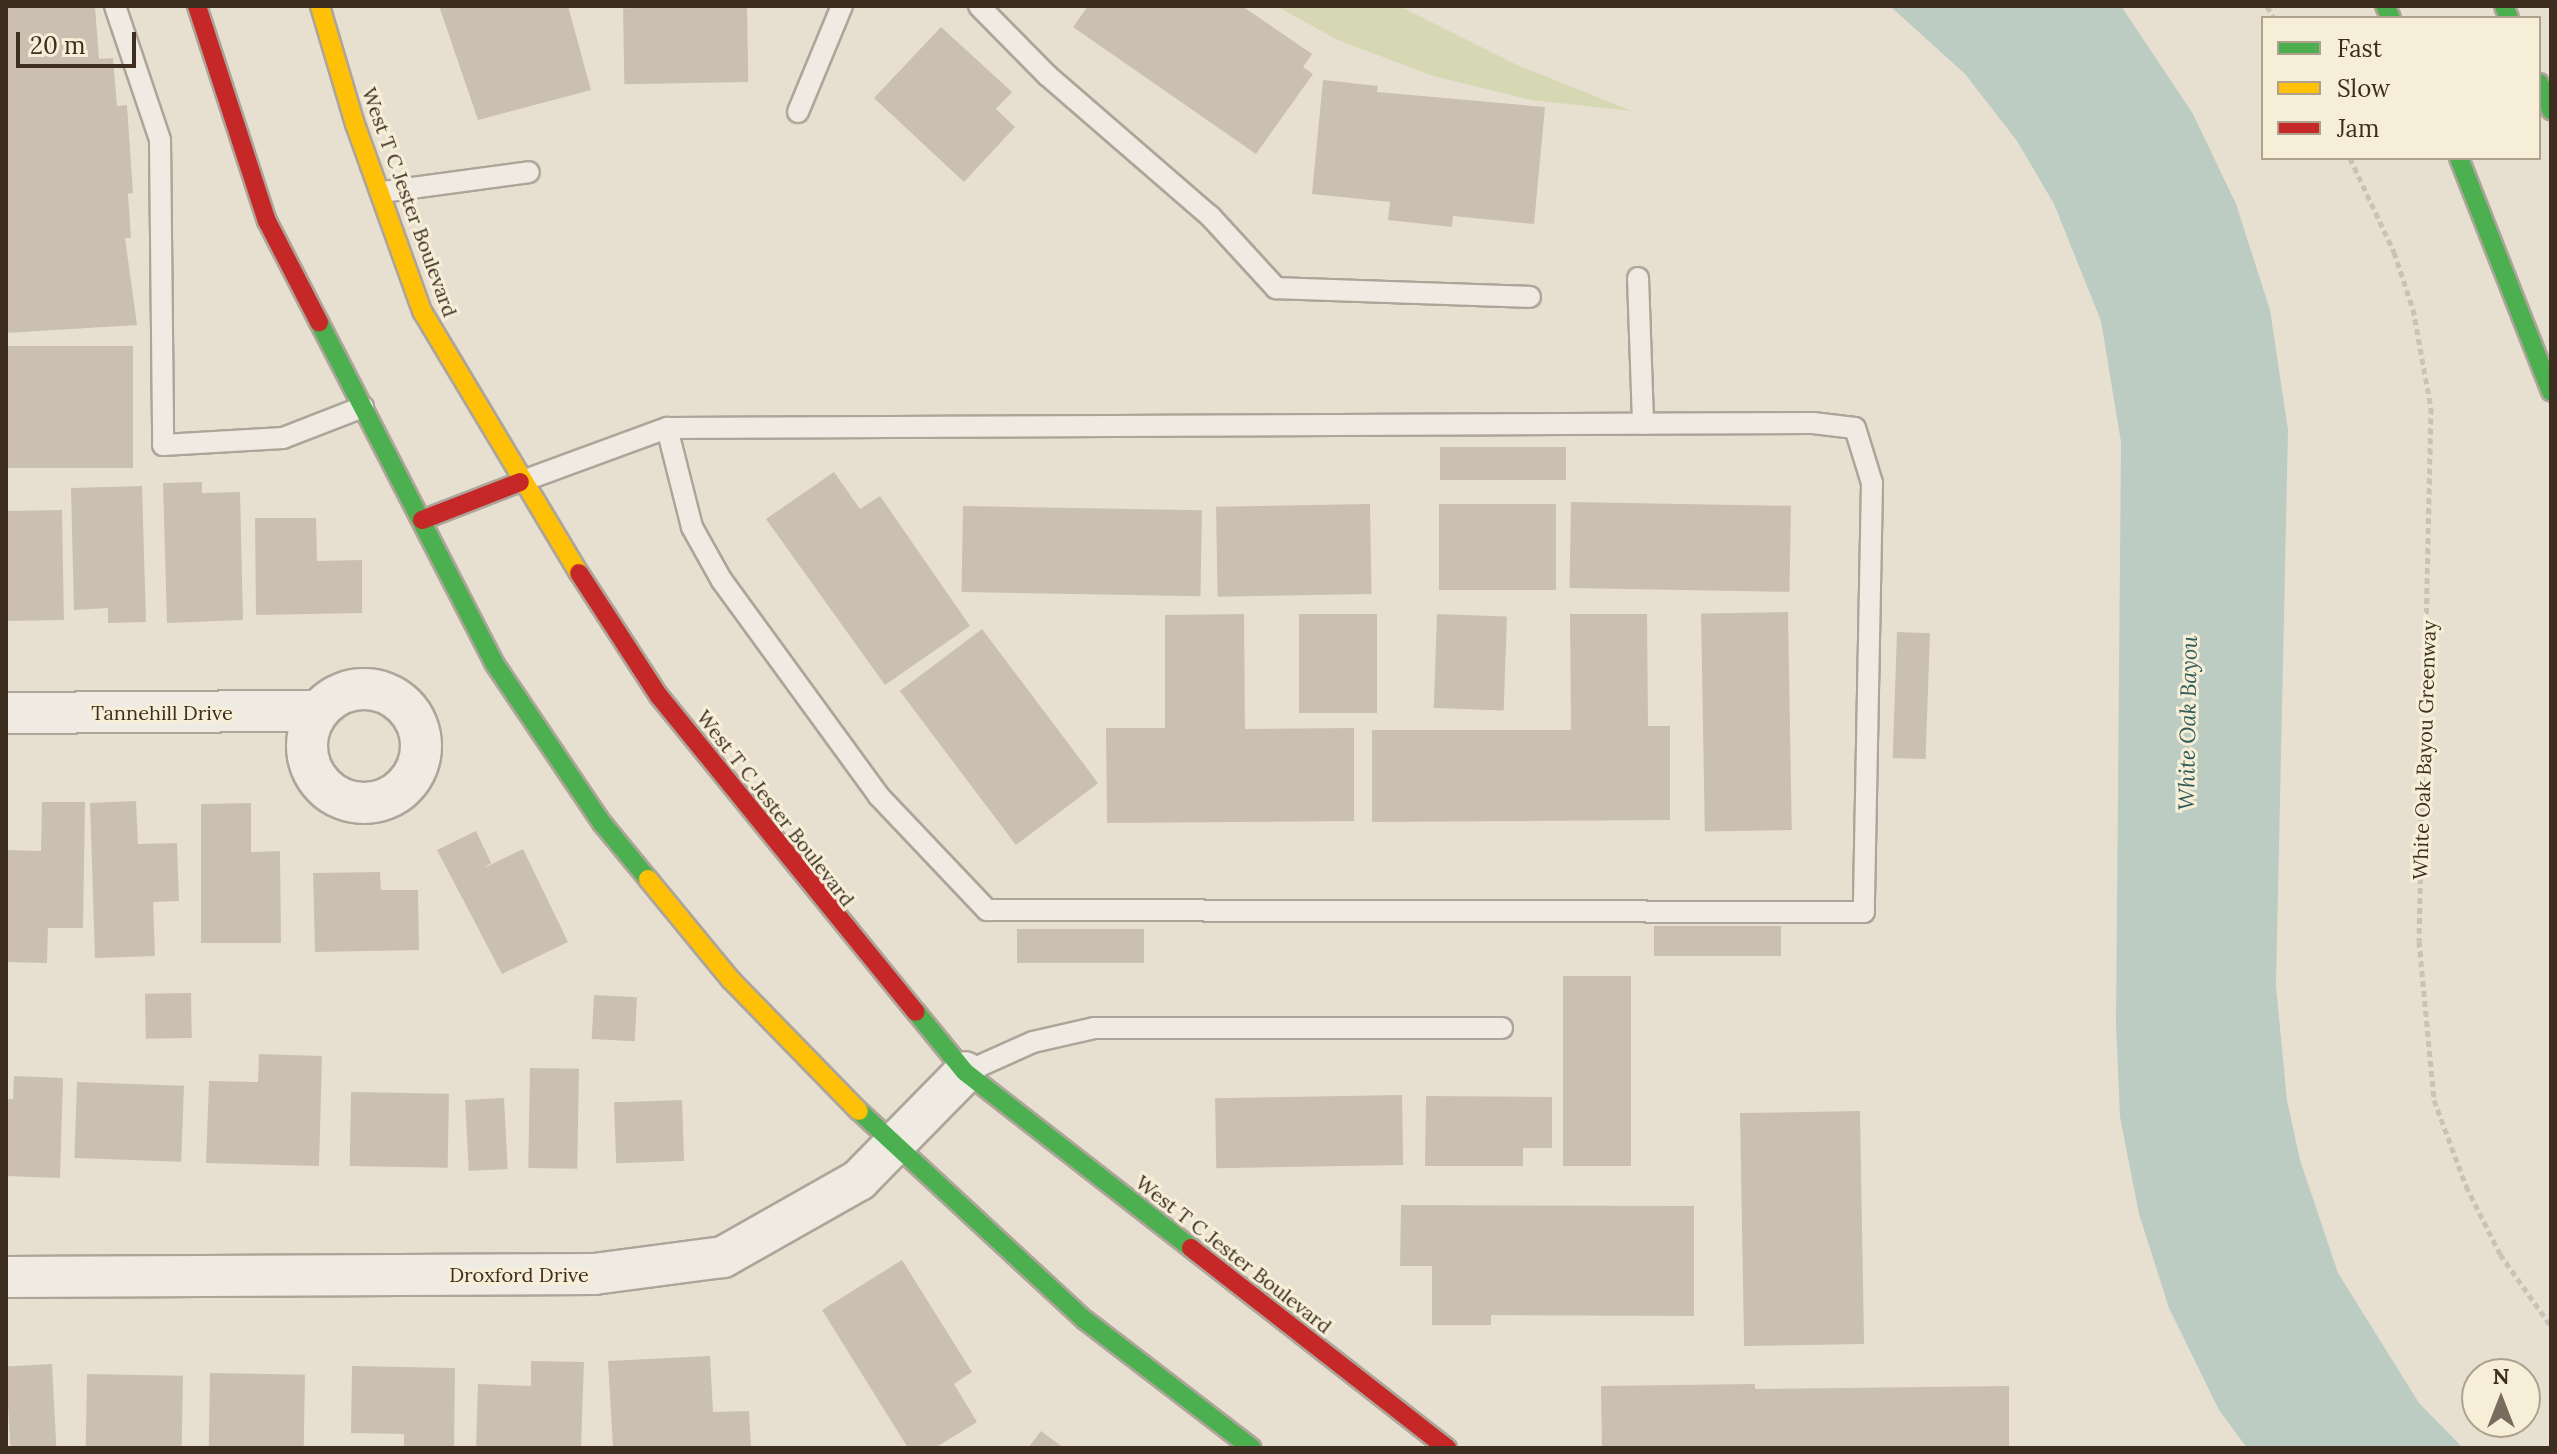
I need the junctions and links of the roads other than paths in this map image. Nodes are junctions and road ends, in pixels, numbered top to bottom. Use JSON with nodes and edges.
{"nodes":[{"id":1,"x":115,"y":6,"type":"edge"},
{"id":2,"x":197,"y":6,"type":"edge"},
{"id":3,"x":320,"y":6,"type":"edge"},
{"id":4,"x":842,"y":6,"type":"edge"},
{"id":5,"x":979,"y":6,"type":"edge"},
{"id":6,"x":2541,"y":88,"type":"edge"},
{"id":7,"x":2551,"y":110,"type":"edge"},
{"id":8,"x":798,"y":112,"type":"dead end"},
{"id":9,"x":2460,"y":160,"type":"edge"},
{"id":10,"x":529,"y":172,"type":"dead end"},
{"id":11,"x":382,"y":192,"type":"junction"},
{"id":12,"x":1638,"y":278,"type":"dead end"},
{"id":13,"x":1530,"y":297,"type":"dead end"},
{"id":14,"x":2551,"y":392,"type":"edge"},
{"id":15,"x":363,"y":407,"type":"junction"},
{"id":16,"x":1643,"y":424,"type":"junction"},
{"id":17,"x":667,"y":428,"type":"junction"},
{"id":18,"x":520,"y":482,"type":"junction"},
{"id":19,"x":422,"y":520,"type":"junction"},
{"id":20,"x":318,"y":711,"type":"dead end"},
{"id":21,"x":6,"y":713,"type":"edge"},
{"id":22,"x":1502,"y":1028,"type":"dead end"},
{"id":23,"x":965,"y":1072,"type":"junction"},
{"id":24,"x":892,"y":1144,"type":"junction"},
{"id":25,"x":6,"y":1277,"type":"edge"},
{"id":26,"x":1252,"y":1448,"type":"edge"},
{"id":27,"x":1447,"y":1448,"type":"edge"}],
"edges":[{"from":1,"to":15,"type":"lane"},
{"from":2,"to":15,"type":"main road"},
{"from":3,"to":11,"type":"main road","name":"West T C Jester Boulevard"},
{"from":4,"to":8,"type":"lane"},
{"from":5,"to":13,"type":"lane"},
{"from":6,"to":7,"type":"main road"},
{"from":9,"to":14,"type":"main road"},
{"from":10,"to":11,"type":"lane"},
{"from":11,"to":18,"type":"main road","name":"West T C Jester Boulevard"},
{"from":12,"to":16,"type":"lane"},
{"from":15,"to":19,"type":"main road"},
{"from":16,"to":17,"type":"lane"},
{"from":16,"to":17,"type":"lane"},
{"from":17,"to":18,"type":"lane"},
{"from":18,"to":19,"type":"main road"},
{"from":18,"to":23,"type":"main road","name":"West T C Jester Boulevard"},
{"from":19,"to":24,"type":"main road"},
{"from":20,"to":21,"type":"street","name":"Tannehill Drive"},
{"from":22,"to":23,"type":"lane"},
{"from":23,"to":24,"type":"street","name":"Droxford Drive"},
{"from":23,"to":27,"type":"main road","name":"West T C Jester Boulevard"},
{"from":24,"to":25,"type":"street","name":"Droxford Drive"},
{"from":24,"to":26,"type":"main road"}]}
